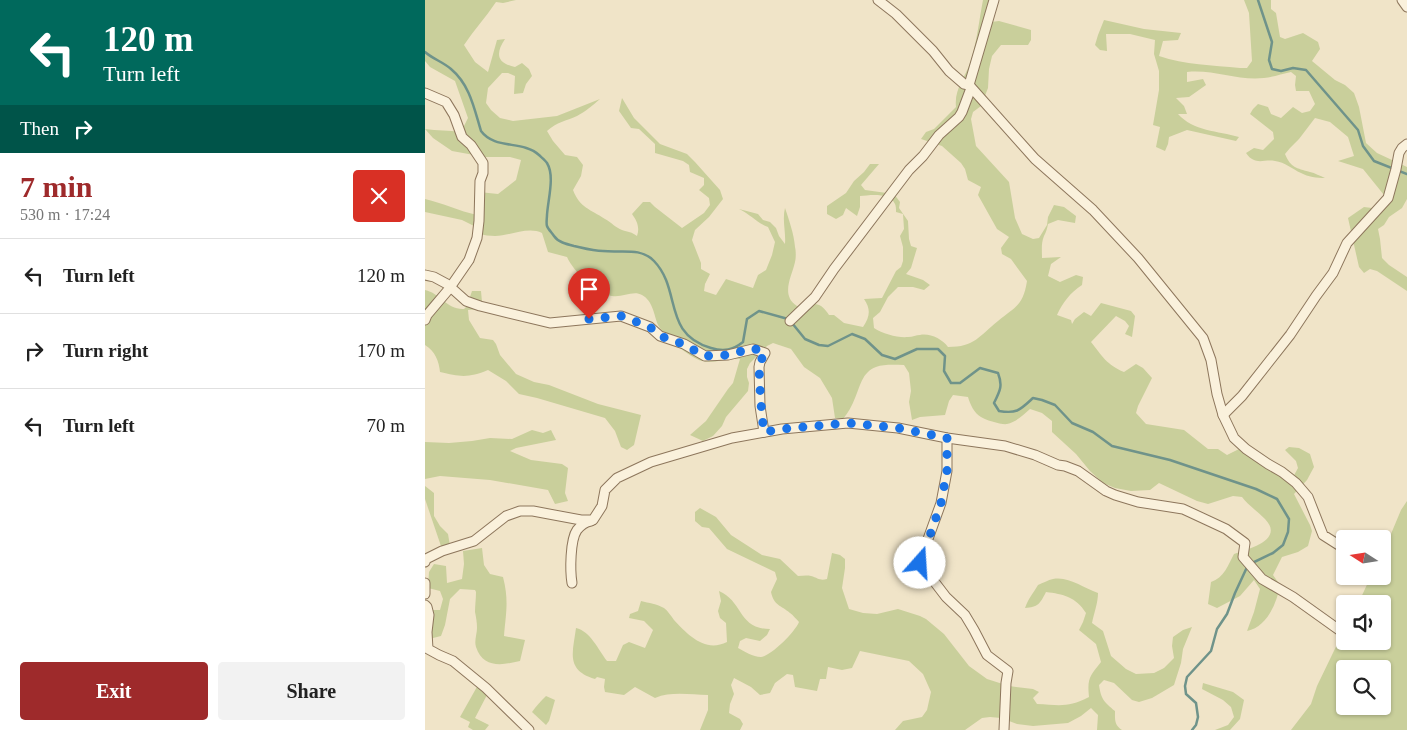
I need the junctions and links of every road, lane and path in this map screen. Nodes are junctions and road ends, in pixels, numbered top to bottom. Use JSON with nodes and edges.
{"nodes":[{"id":1,"x":878,"y":0,"type":"edge"},
{"id":2,"x":994,"y":0,"type":"edge"},
{"id":3,"x":1402,"y":0,"type":"edge"},
{"id":4,"x":1407,"y":7,"type":"edge"},
{"id":5,"x":970,"y":86,"type":"junction"},
{"id":6,"x":425,"y":93,"type":"edge"},
{"id":7,"x":1407,"y":144,"type":"edge"},
{"id":8,"x":425,"y":275,"type":"edge"},
{"id":9,"x":450,"y":286,"type":"junction"},
{"id":10,"x":425,"y":320,"type":"edge"},
{"id":11,"x":790,"y":321,"type":"dead end"},
{"id":12,"x":1223,"y":415,"type":"junction"},
{"id":13,"x":764,"y":432,"type":"junction"},
{"id":14,"x":947,"y":438,"type":"junction"},
{"id":15,"x":593,"y":520,"type":"junction"},
{"id":16,"x":1336,"y":543,"type":"edge"},
{"id":17,"x":425,"y":562,"type":"edge"},
{"id":18,"x":425,"y":583,"type":"edge"},
{"id":19,"x":572,"y":583,"type":"dead end"},
{"id":20,"x":425,"y":594,"type":"edge"},
{"id":21,"x":425,"y":605,"type":"edge"},
{"id":22,"x":1336,"y":628,"type":"edge"},
{"id":23,"x":529,"y":730,"type":"edge"},
{"id":24,"x":1004,"y":730,"type":"edge"}],
"edges":[{"from":1,"to":5,"type":"street"},
{"from":2,"to":5,"type":"street"},
{"from":3,"to":4,"type":"street"},
{"from":5,"to":11,"type":"street"},
{"from":5,"to":12,"type":"street"},
{"from":6,"to":9,"type":"street"},
{"from":7,"to":12,"type":"street"},
{"from":8,"to":9,"type":"street"},
{"from":9,"to":10,"type":"street"},
{"from":9,"to":13,"type":"street"},
{"from":12,"to":16,"type":"street"},
{"from":13,"to":14,"type":"street"},
{"from":13,"to":15,"type":"street"},
{"from":14,"to":22,"type":"street"},
{"from":14,"to":24,"type":"street"},
{"from":15,"to":17,"type":"street"},
{"from":15,"to":19,"type":"street"},
{"from":18,"to":20,"type":"street"},
{"from":21,"to":23,"type":"street"}]}
